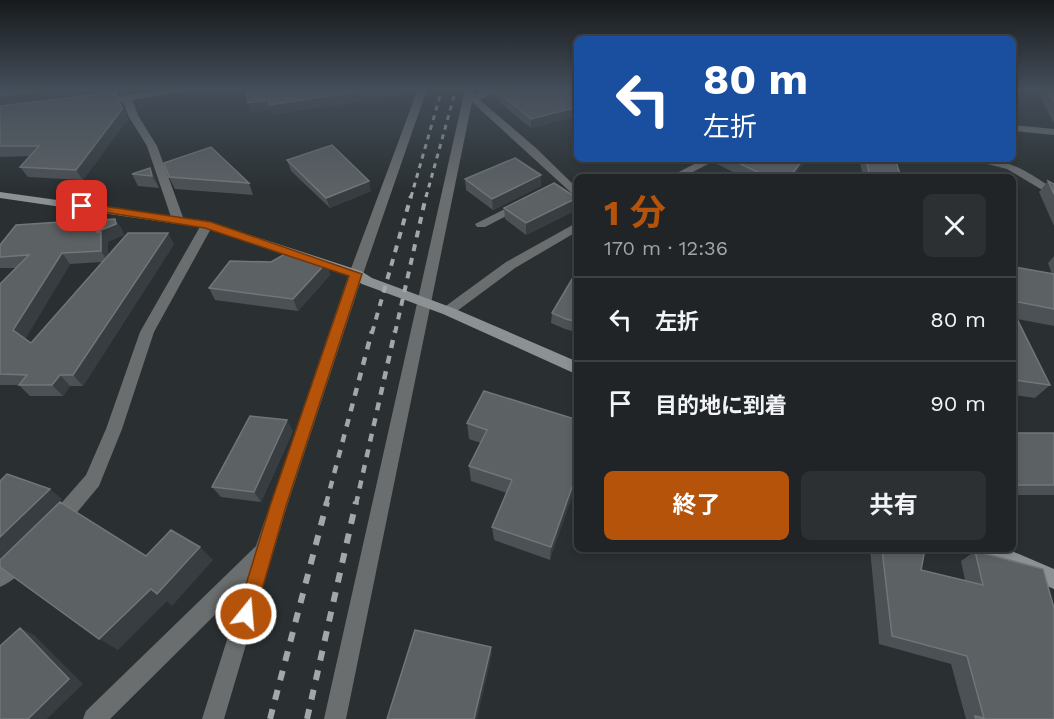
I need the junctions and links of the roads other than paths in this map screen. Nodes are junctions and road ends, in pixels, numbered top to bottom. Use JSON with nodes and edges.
{"nodes":[{"id":1,"x":137,"y":123,"type":"edge"},
{"id":2,"x":411,"y":123,"type":"edge"},
{"id":3,"x":463,"y":123,"type":"edge"},
{"id":4,"x":501,"y":123,"type":"edge"},
{"id":5,"x":1016,"y":128,"type":"edge"},
{"id":6,"x":1054,"y":132,"type":"edge"},
{"id":7,"x":706,"y":162,"type":"edge"},
{"id":8,"x":1010,"y":162,"type":"edge"},
{"id":9,"x":689,"y":170,"type":"junction"},
{"id":10,"x":680,"y":174,"type":"edge"},
{"id":11,"x":696,"y":174,"type":"edge"},
{"id":12,"x":574,"y":194,"type":"edge"},
{"id":13,"x":1054,"y":194,"type":"edge"},
{"id":14,"x":0,"y":195,"type":"edge"},
{"id":15,"x":533,"y":198,"type":"edge"},
{"id":16,"x":178,"y":220,"type":"junction"},
{"id":17,"x":481,"y":224,"type":"dead end"},
{"id":18,"x":207,"y":225,"type":"junction"},
{"id":19,"x":574,"y":228,"type":"edge"},
{"id":20,"x":356,"y":274,"type":"junction"},
{"id":21,"x":423,"y":302,"type":"junction"},
{"id":22,"x":448,"y":311,"type":"junction"},
{"id":23,"x":574,"y":367,"type":"edge"},
{"id":24,"x":48,"y":532,"type":"edge"},
{"id":25,"x":32,"y":547,"type":"edge"},
{"id":26,"x":266,"y":551,"type":"junction"},
{"id":27,"x":992,"y":552,"type":"edge"},
{"id":28,"x":0,"y":577,"type":"edge"},
{"id":29,"x":1054,"y":579,"type":"edge"},
{"id":30,"x":94,"y":719,"type":"edge"},
{"id":31,"x":213,"y":719,"type":"edge"},
{"id":32,"x":335,"y":719,"type":"edge"}],
"edges":[{"from":1,"to":16,"type":"street"},
{"from":2,"to":20,"type":"street"},
{"from":3,"to":21,"type":"street"},
{"from":4,"to":12,"type":"street"},
{"from":5,"to":6,"type":"street"},
{"from":7,"to":9,"type":"street"},
{"from":8,"to":13,"type":"street"},
{"from":9,"to":10,"type":"street"},
{"from":9,"to":11,"type":"street"},
{"from":14,"to":16,"type":"street"},
{"from":15,"to":17,"type":"street"},
{"from":16,"to":18,"type":"street"},
{"from":18,"to":20,"type":"street"},
{"from":18,"to":24,"type":"street"},
{"from":19,"to":22,"type":"street"},
{"from":20,"to":21,"type":"street"},
{"from":20,"to":26,"type":"street"},
{"from":21,"to":22,"type":"street"},
{"from":21,"to":32,"type":"street"},
{"from":22,"to":23,"type":"street"},
{"from":25,"to":28,"type":"street"},
{"from":26,"to":30,"type":"street"},
{"from":26,"to":31,"type":"street"},
{"from":27,"to":29,"type":"street"}]}
